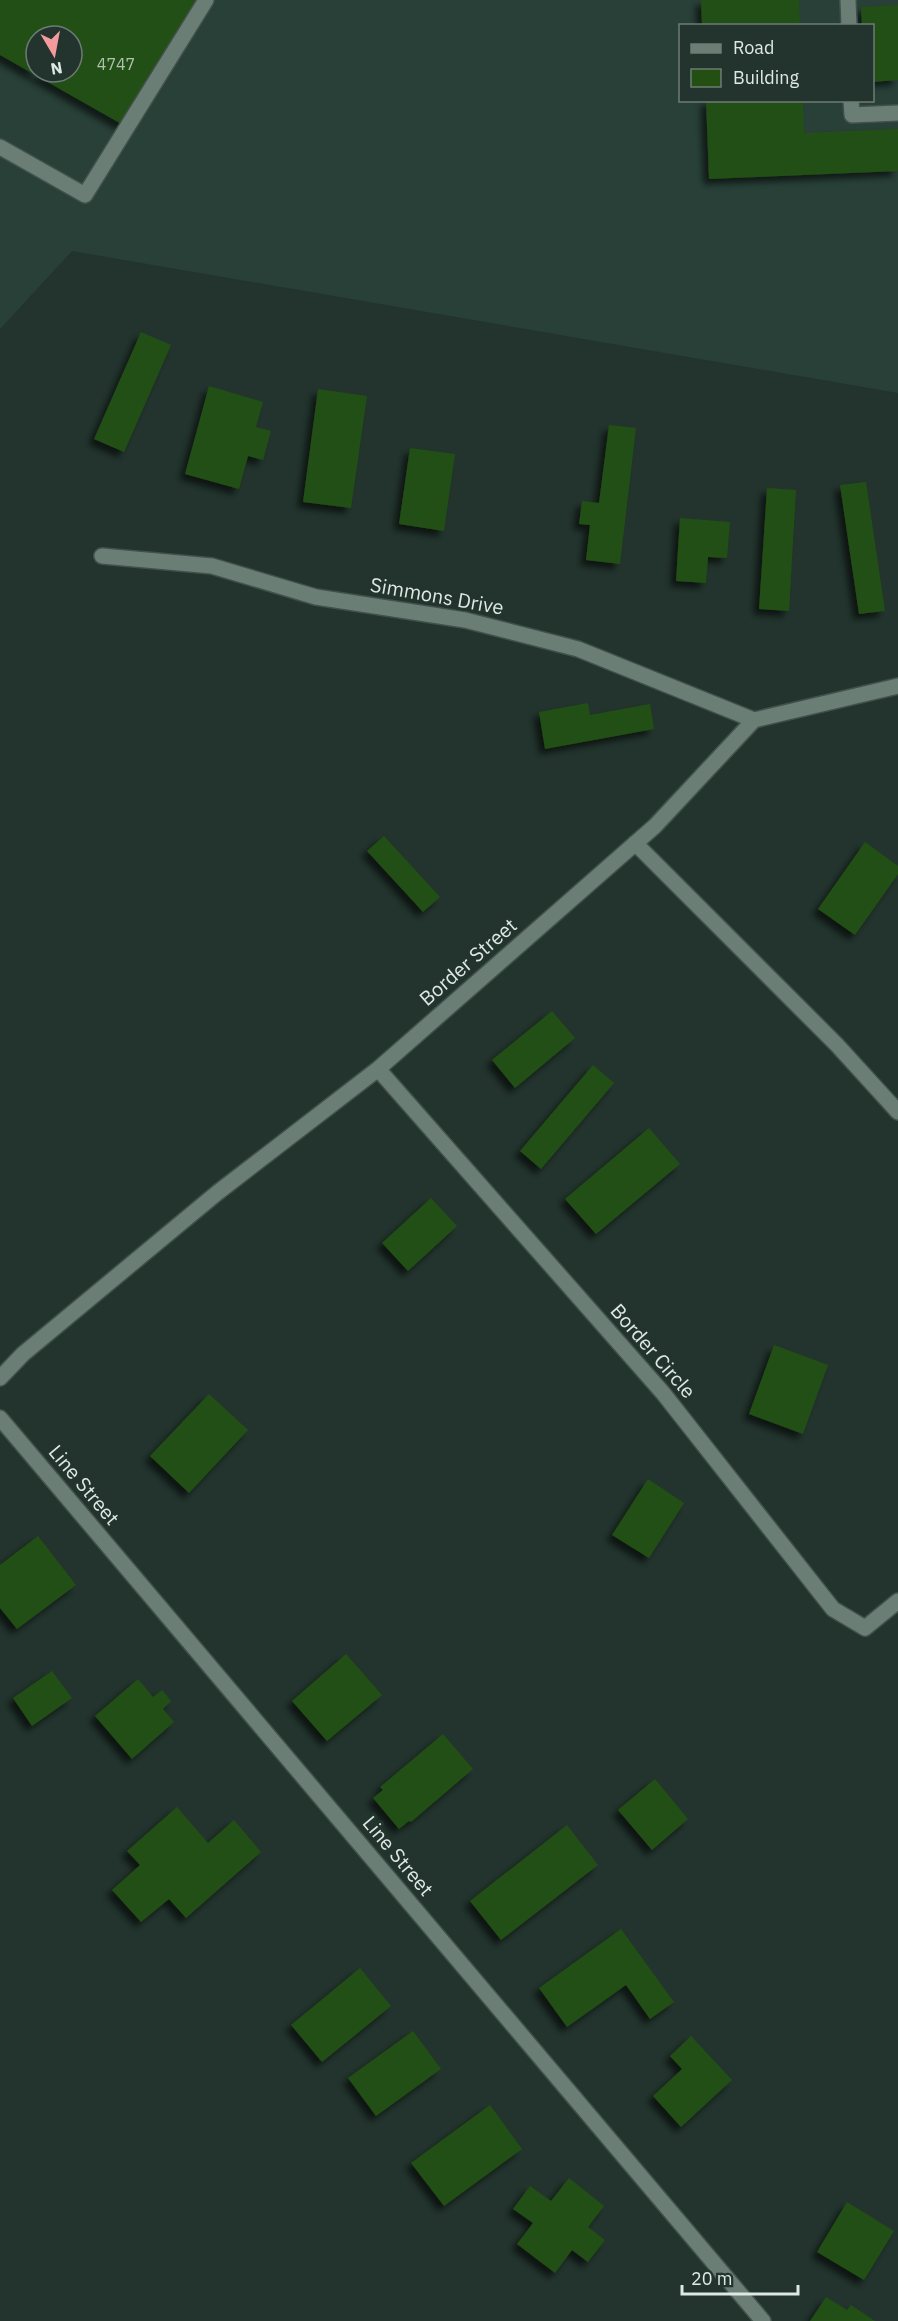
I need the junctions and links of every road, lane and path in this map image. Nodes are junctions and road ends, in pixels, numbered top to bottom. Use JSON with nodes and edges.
{"nodes":[{"id":1,"x":206,"y":0,"type":"edge"},
{"id":2,"x":848,"y":0,"type":"edge"},
{"id":3,"x":849,"y":24,"type":"edge"},
{"id":4,"x":851,"y":102,"type":"edge"},
{"id":5,"x":898,"y":113,"type":"edge"},
{"id":6,"x":0,"y":147,"type":"edge"},
{"id":7,"x":102,"y":556,"type":"dead end"},
{"id":8,"x":898,"y":686,"type":"edge"},
{"id":9,"x":754,"y":720,"type":"junction"},
{"id":10,"x":635,"y":843,"type":"junction"},
{"id":11,"x":378,"y":1069,"type":"junction"},
{"id":12,"x":898,"y":1112,"type":"edge"},
{"id":13,"x":0,"y":1378,"type":"edge"},
{"id":14,"x":0,"y":1418,"type":"edge"},
{"id":15,"x":898,"y":1601,"type":"edge"},
{"id":16,"x":763,"y":2321,"type":"edge"}],
"edges":[{"from":1,"to":6,"type":"street"},
{"from":2,"to":3,"type":"street"},
{"from":4,"to":5,"type":"street"},
{"from":7,"to":9,"type":"street","name":"Simmons Drive"},
{"from":8,"to":9,"type":"street"},
{"from":9,"to":10,"type":"street","name":"Border Street"},
{"from":10,"to":11,"type":"street","name":"Border Street"},
{"from":10,"to":12,"type":"street"},
{"from":11,"to":13,"type":"street","name":"Border Street"},
{"from":11,"to":15,"type":"street","name":"Border Circle"},
{"from":14,"to":16,"type":"street","name":"Line Street"}]}
